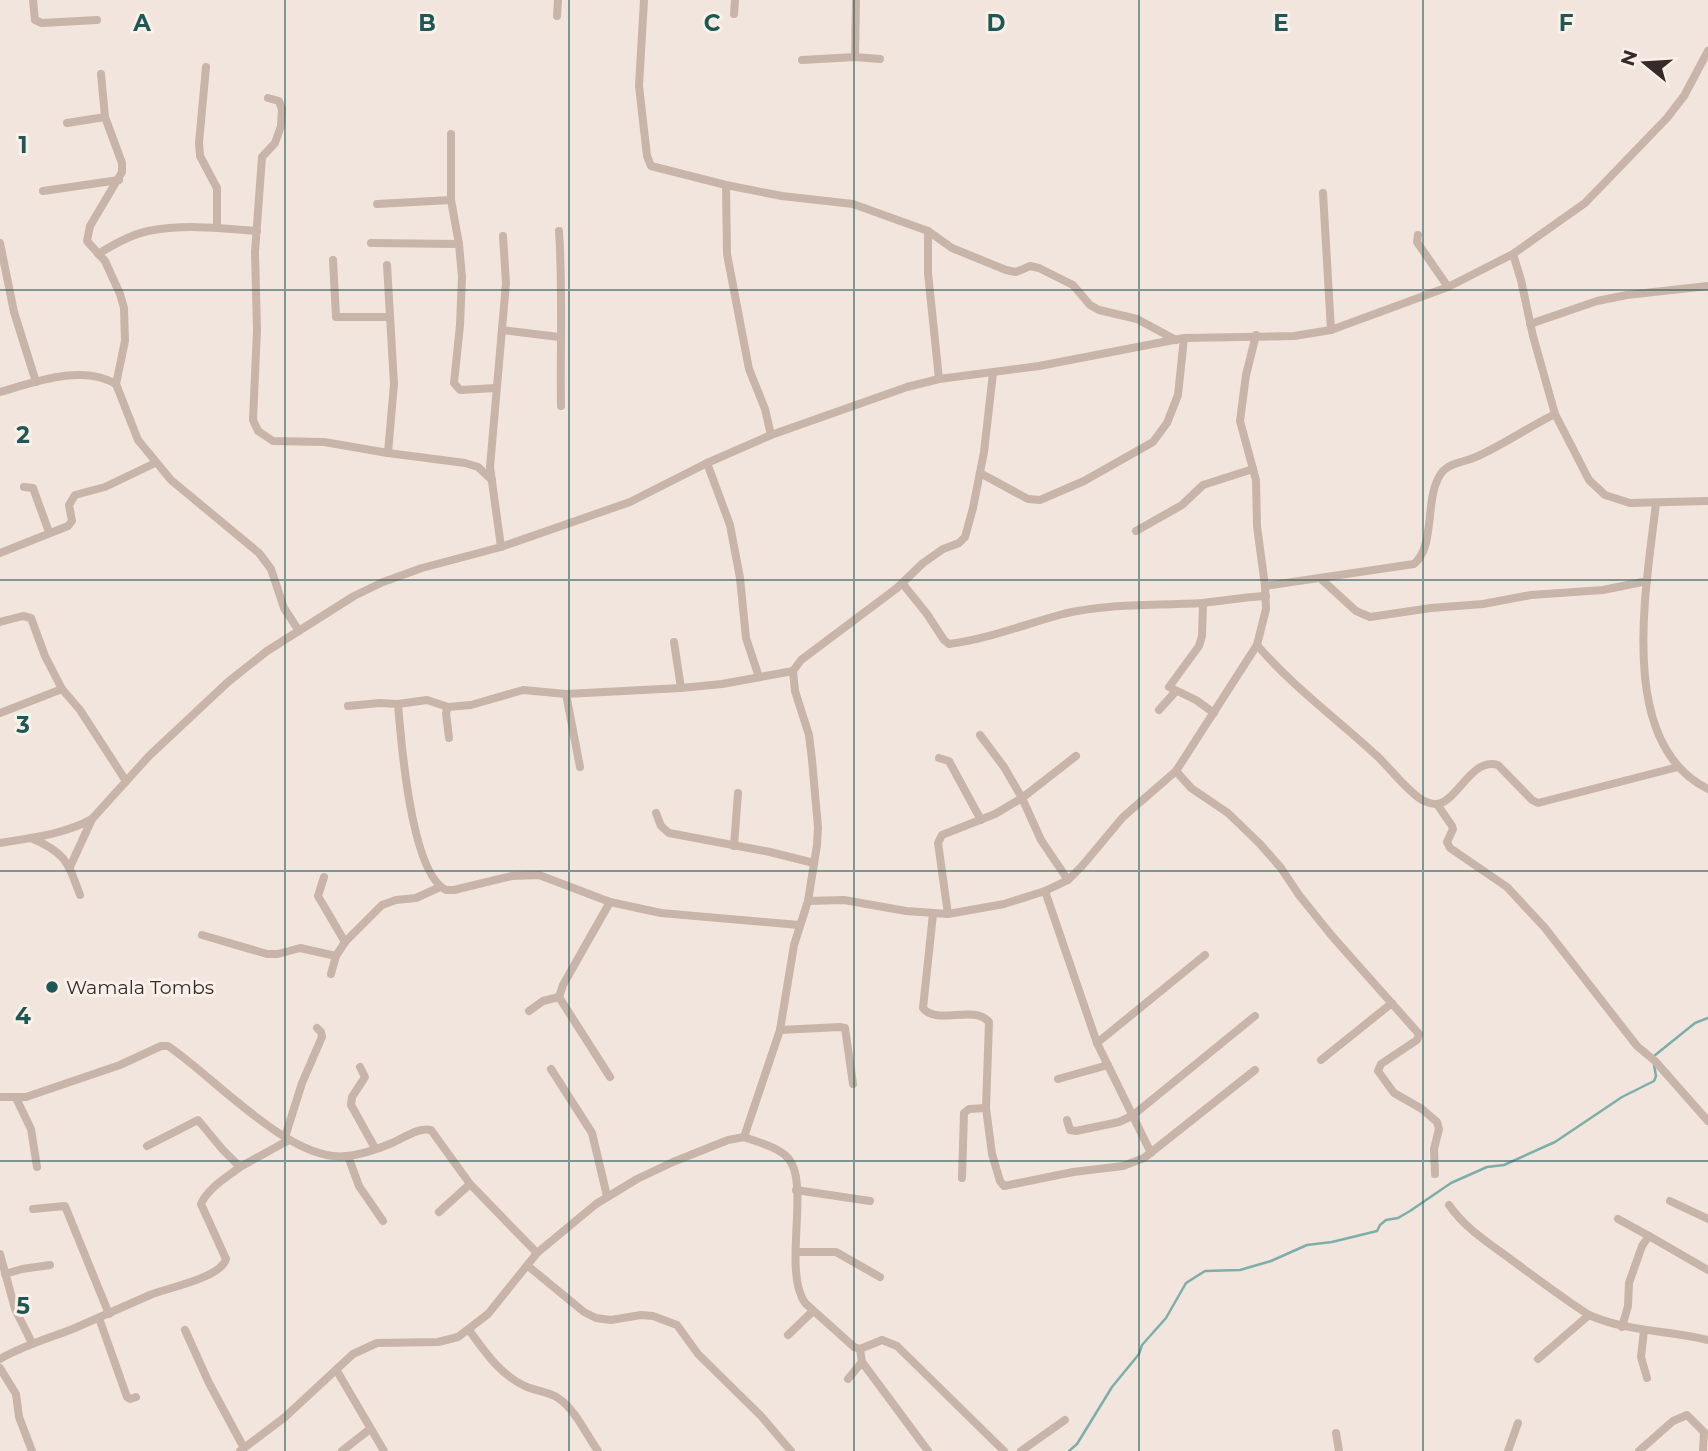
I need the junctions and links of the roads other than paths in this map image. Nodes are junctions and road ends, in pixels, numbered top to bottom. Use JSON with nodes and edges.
{"nodes":[{"id":1,"x":33,"y":0,"type":"edge"},
{"id":2,"x":558,"y":0,"type":"edge"},
{"id":3,"x":644,"y":0,"type":"edge"},
{"id":4,"x":735,"y":0,"type":"edge"},
{"id":5,"x":856,"y":0,"type":"edge"},
{"id":6,"x":734,"y":14,"type":"dead end"},
{"id":7,"x":556,"y":16,"type":"dead end"},
{"id":8,"x":97,"y":20,"type":"dead end"},
{"id":9,"x":1708,"y":51,"type":"edge"},
{"id":10,"x":855,"y":57,"type":"junction"},
{"id":11,"x":880,"y":59,"type":"dead end"},
{"id":12,"x":802,"y":60,"type":"dead end"},
{"id":13,"x":206,"y":67,"type":"dead end"},
{"id":14,"x":101,"y":74,"type":"dead end"},
{"id":15,"x":268,"y":98,"type":"dead end"},
{"id":16,"x":105,"y":117,"type":"junction"},
{"id":17,"x":67,"y":123,"type":"dead end"},
{"id":18,"x":451,"y":134,"type":"dead end"},
{"id":19,"x":119,"y":180,"type":"junction"},
{"id":20,"x":726,"y":186,"type":"junction"},
{"id":21,"x":43,"y":191,"type":"dead end"},
{"id":22,"x":1323,"y":193,"type":"dead end"},
{"id":23,"x":451,"y":200,"type":"junction"},
{"id":24,"x":377,"y":204,"type":"dead end"},
{"id":25,"x":217,"y":227,"type":"junction"},
{"id":26,"x":559,"y":230,"type":"dead end"},
{"id":27,"x":257,"y":231,"type":"junction"},
{"id":28,"x":928,"y":231,"type":"junction"},
{"id":29,"x":1418,"y":234,"type":"dead end"},
{"id":30,"x":503,"y":236,"type":"dead end"},
{"id":31,"x":0,"y":243,"type":"edge"},
{"id":32,"x":371,"y":243,"type":"dead end"},
{"id":33,"x":459,"y":243,"type":"junction"},
{"id":34,"x":98,"y":254,"type":"junction"},
{"id":35,"x":1513,"y":254,"type":"junction"},
{"id":36,"x":333,"y":260,"type":"dead end"},
{"id":37,"x":387,"y":265,"type":"dead end"},
{"id":38,"x":4,"y":283,"type":"edge"},
{"id":39,"x":1708,"y":286,"type":"edge"},
{"id":40,"x":1447,"y":287,"type":"junction"},
{"id":41,"x":390,"y":317,"type":"junction"},
{"id":42,"x":1530,"y":324,"type":"junction"},
{"id":43,"x":502,"y":330,"type":"junction"},
{"id":44,"x":1331,"y":330,"type":"junction"},
{"id":45,"x":1256,"y":335,"type":"junction"},
{"id":46,"x":559,"y":337,"type":"junction"},
{"id":47,"x":1180,"y":339,"type":"junction"},
{"id":48,"x":993,"y":373,"type":"junction"},
{"id":49,"x":939,"y":379,"type":"junction"},
{"id":50,"x":36,"y":382,"type":"junction"},
{"id":51,"x":116,"y":384,"type":"junction"},
{"id":52,"x":496,"y":388,"type":"junction"},
{"id":53,"x":0,"y":392,"type":"edge"},
{"id":54,"x":561,"y":406,"type":"dead end"},
{"id":55,"x":1555,"y":414,"type":"junction"},
{"id":56,"x":771,"y":435,"type":"junction"},
{"id":57,"x":388,"y":453,"type":"junction"},
{"id":58,"x":155,"y":463,"type":"junction"},
{"id":59,"x":707,"y":463,"type":"junction"},
{"id":60,"x":1253,"y":469,"type":"junction"},
{"id":61,"x":980,"y":473,"type":"junction"},
{"id":62,"x":492,"y":480,"type":"junction"},
{"id":63,"x":24,"y":487,"type":"dead end"},
{"id":64,"x":1708,"y":501,"type":"edge"},
{"id":65,"x":1656,"y":503,"type":"junction"},
{"id":66,"x":1136,"y":531,"type":"dead end"},
{"id":67,"x":49,"y":532,"type":"junction"},
{"id":68,"x":501,"y":547,"type":"junction"},
{"id":69,"x":0,"y":553,"type":"edge"},
{"id":70,"x":1320,"y":578,"type":"junction"},
{"id":71,"x":1647,"y":581,"type":"junction"},
{"id":72,"x":902,"y":583,"type":"junction"},
{"id":73,"x":1265,"y":586,"type":"junction"},
{"id":74,"x":1266,"y":596,"type":"junction"},
{"id":75,"x":1203,"y":603,"type":"junction"},
{"id":76,"x":0,"y":622,"type":"edge"},
{"id":77,"x":299,"y":632,"type":"junction"},
{"id":78,"x":674,"y":642,"type":"dead end"},
{"id":79,"x":1257,"y":645,"type":"junction"},
{"id":80,"x":793,"y":671,"type":"junction"},
{"id":81,"x":759,"y":677,"type":"junction"},
{"id":82,"x":681,"y":688,"type":"junction"},
{"id":83,"x":62,"y":689,"type":"junction"},
{"id":84,"x":1176,"y":691,"type":"junction"},
{"id":85,"x":566,"y":694,"type":"junction"},
{"id":86,"x":398,"y":704,"type":"junction"},
{"id":87,"x":348,"y":706,"type":"dead end"},
{"id":88,"x":448,"y":707,"type":"junction"},
{"id":89,"x":1159,"y":710,"type":"dead end"},
{"id":90,"x":1214,"y":712,"type":"junction"},
{"id":91,"x":0,"y":713,"type":"edge"},
{"id":92,"x":980,"y":735,"type":"dead end"},
{"id":93,"x":449,"y":738,"type":"dead end"},
{"id":94,"x":1076,"y":756,"type":"dead end"},
{"id":95,"x":939,"y":758,"type":"dead end"},
{"id":96,"x":580,"y":767,"type":"dead end"},
{"id":97,"x":1678,"y":767,"type":"junction"},
{"id":98,"x":1176,"y":771,"type":"junction"},
{"id":99,"x":126,"y":781,"type":"junction"},
{"id":100,"x":1708,"y":789,"type":"edge"},
{"id":101,"x":738,"y":793,"type":"dead end"},
{"id":102,"x":1022,"y":797,"type":"junction"},
{"id":103,"x":1437,"y":804,"type":"junction"},
{"id":104,"x":656,"y":813,"type":"dead end"},
{"id":105,"x":93,"y":819,"type":"junction"},
{"id":106,"x":981,"y":820,"type":"junction"},
{"id":107,"x":31,"y":838,"type":"junction"},
{"id":108,"x":0,"y":843,"type":"edge"},
{"id":109,"x":734,"y":846,"type":"junction"},
{"id":110,"x":814,"y":863,"type":"junction"},
{"id":111,"x":70,"y":867,"type":"junction"},
{"id":112,"x":324,"y":877,"type":"dead end"},
{"id":113,"x":1068,"y":880,"type":"junction"},
{"id":114,"x":440,"y":887,"type":"junction"},
{"id":115,"x":1045,"y":891,"type":"junction"},
{"id":116,"x":80,"y":895,"type":"dead end"},
{"id":117,"x":808,"y":901,"type":"junction"},
{"id":118,"x":610,"y":902,"type":"junction"},
{"id":119,"x":933,"y":914,"type":"junction"},
{"id":120,"x":948,"y":914,"type":"junction"},
{"id":121,"x":799,"y":925,"type":"junction"},
{"id":122,"x":202,"y":935,"type":"dead end"},
{"id":123,"x":345,"y":942,"type":"junction"},
{"id":124,"x":1205,"y":955,"type":"dead end"},
{"id":125,"x":336,"y":957,"type":"junction"},
{"id":126,"x":331,"y":974,"type":"dead end"},
{"id":127,"x":559,"y":997,"type":"junction"},
{"id":128,"x":1392,"y":1003,"type":"junction"},
{"id":129,"x":529,"y":1011,"type":"dead end"},
{"id":130,"x":1255,"y":1016,"type":"dead end"},
{"id":131,"x":317,"y":1028,"type":"dead end"},
{"id":132,"x":780,"y":1031,"type":"junction"},
{"id":133,"x":1097,"y":1043,"type":"junction"},
{"id":134,"x":1321,"y":1060,"type":"dead end"},
{"id":135,"x":1108,"y":1065,"type":"junction"},
{"id":136,"x":360,"y":1067,"type":"dead end"},
{"id":137,"x":551,"y":1069,"type":"dead end"},
{"id":138,"x":1255,"y":1070,"type":"dead end"},
{"id":139,"x":610,"y":1077,"type":"dead end"},
{"id":140,"x":1058,"y":1079,"type":"dead end"},
{"id":141,"x":853,"y":1084,"type":"dead end"},
{"id":142,"x":0,"y":1097,"type":"edge"},
{"id":143,"x":16,"y":1098,"type":"junction"},
{"id":144,"x":986,"y":1108,"type":"junction"},
{"id":145,"x":1132,"y":1116,"type":"junction"},
{"id":146,"x":1067,"y":1120,"type":"dead end"},
{"id":147,"x":1708,"y":1121,"type":"edge"},
{"id":148,"x":744,"y":1137,"type":"junction"},
{"id":149,"x":287,"y":1139,"type":"junction"},
{"id":150,"x":147,"y":1146,"type":"dead end"},
{"id":151,"x":375,"y":1149,"type":"junction"},
{"id":152,"x":1151,"y":1153,"type":"junction"},
{"id":153,"x":348,"y":1156,"type":"junction"},
{"id":154,"x":37,"y":1167,"type":"dead end"},
{"id":155,"x":240,"y":1167,"type":"junction"},
{"id":156,"x":1435,"y":1174,"type":"dead end"},
{"id":157,"x":962,"y":1178,"type":"dead end"},
{"id":158,"x":470,"y":1184,"type":"junction"},
{"id":159,"x":796,"y":1190,"type":"junction"},
{"id":160,"x":607,"y":1196,"type":"junction"},
{"id":161,"x":870,"y":1201,"type":"dead end"},
{"id":162,"x":1670,"y":1201,"type":"dead end"},
{"id":163,"x":1449,"y":1205,"type":"dead end"},
{"id":164,"x":33,"y":1209,"type":"dead end"},
{"id":165,"x":439,"y":1212,"type":"dead end"},
{"id":166,"x":1618,"y":1219,"type":"dead end"},
{"id":167,"x":1708,"y":1219,"type":"edge"},
{"id":168,"x":383,"y":1221,"type":"dead end"},
{"id":169,"x":1649,"y":1237,"type":"junction"},
{"id":170,"x":797,"y":1252,"type":"junction"},
{"id":171,"x":537,"y":1253,"type":"junction"},
{"id":172,"x":0,"y":1254,"type":"edge"},
{"id":173,"x":50,"y":1265,"type":"dead end"},
{"id":174,"x":528,"y":1266,"type":"junction"},
{"id":175,"x":1708,"y":1270,"type":"edge"},
{"id":176,"x":5,"y":1274,"type":"junction"},
{"id":177,"x":880,"y":1278,"type":"dead end"},
{"id":178,"x":813,"y":1311,"type":"junction"},
{"id":179,"x":109,"y":1314,"type":"junction"},
{"id":180,"x":1589,"y":1315,"type":"junction"},
{"id":181,"x":99,"y":1318,"type":"junction"},
{"id":182,"x":1622,"y":1327,"type":"junction"},
{"id":183,"x":185,"y":1330,"type":"dead end"},
{"id":184,"x":469,"y":1330,"type":"junction"},
{"id":185,"x":1644,"y":1330,"type":"junction"},
{"id":186,"x":788,"y":1335,"type":"dead end"},
{"id":187,"x":1708,"y":1340,"type":"edge"},
{"id":188,"x":32,"y":1343,"type":"junction"},
{"id":189,"x":860,"y":1349,"type":"junction"},
{"id":190,"x":0,"y":1359,"type":"edge"},
{"id":191,"x":1538,"y":1359,"type":"dead end"},
{"id":192,"x":862,"y":1362,"type":"junction"},
{"id":193,"x":0,"y":1368,"type":"edge"},
{"id":194,"x":337,"y":1371,"type":"junction"},
{"id":195,"x":1647,"y":1378,"type":"dead end"},
{"id":196,"x":848,"y":1379,"type":"dead end"},
{"id":197,"x":136,"y":1396,"type":"dead end"},
{"id":198,"x":1065,"y":1420,"type":"dead end"},
{"id":199,"x":1518,"y":1423,"type":"dead end"},
{"id":200,"x":370,"y":1429,"type":"junction"},
{"id":201,"x":1706,"y":1431,"type":"edge"},
{"id":202,"x":1336,"y":1433,"type":"dead end"},
{"id":203,"x":242,"y":1449,"type":"edge"},
{"id":204,"x":32,"y":1451,"type":"edge"},
{"id":205,"x":342,"y":1451,"type":"edge"},
{"id":206,"x":384,"y":1451,"type":"edge"},
{"id":207,"x":598,"y":1451,"type":"edge"},
{"id":208,"x":791,"y":1451,"type":"edge"},
{"id":209,"x":928,"y":1451,"type":"edge"},
{"id":210,"x":1004,"y":1451,"type":"edge"},
{"id":211,"x":1021,"y":1451,"type":"edge"},
{"id":212,"x":1339,"y":1451,"type":"edge"},
{"id":213,"x":1508,"y":1451,"type":"edge"},
{"id":214,"x":1639,"y":1451,"type":"edge"},
{"id":215,"x":1703,"y":1451,"type":"edge"}],
"edges":[{"from":1,"to":8,"type":"street"},
{"from":2,"to":7,"type":"street"},
{"from":3,"to":20,"type":"street"},
{"from":4,"to":6,"type":"street"},
{"from":5,"to":10,"type":"street"},
{"from":9,"to":35,"type":"street"},
{"from":10,"to":11,"type":"street"},
{"from":10,"to":12,"type":"street"},
{"from":13,"to":25,"type":"street"},
{"from":14,"to":16,"type":"street"},
{"from":15,"to":27,"type":"street"},
{"from":16,"to":17,"type":"street"},
{"from":16,"to":19,"type":"street"},
{"from":18,"to":23,"type":"street"},
{"from":19,"to":21,"type":"street"},
{"from":19,"to":34,"type":"street"},
{"from":20,"to":28,"type":"street"},
{"from":20,"to":56,"type":"street"},
{"from":22,"to":44,"type":"street"},
{"from":23,"to":24,"type":"street"},
{"from":23,"to":33,"type":"street"},
{"from":25,"to":27,"type":"street"},
{"from":25,"to":34,"type":"street"},
{"from":26,"to":46,"type":"street"},
{"from":27,"to":57,"type":"street"},
{"from":28,"to":47,"type":"street"},
{"from":28,"to":49,"type":"street"},
{"from":29,"to":40,"type":"street"},
{"from":30,"to":43,"type":"street"},
{"from":31,"to":38,"type":"street"},
{"from":32,"to":33,"type":"street"},
{"from":33,"to":52,"type":"street"},
{"from":34,"to":51,"type":"street"},
{"from":35,"to":40,"type":"street"},
{"from":35,"to":42,"type":"street"},
{"from":36,"to":41,"type":"street"},
{"from":37,"to":41,"type":"street"},
{"from":38,"to":50,"type":"street"},
{"from":39,"to":42,"type":"street"},
{"from":40,"to":44,"type":"street"},
{"from":41,"to":57,"type":"street"},
{"from":42,"to":55,"type":"street"},
{"from":43,"to":46,"type":"street"},
{"from":43,"to":52,"type":"street"},
{"from":44,"to":45,"type":"street"},
{"from":45,"to":47,"type":"street"},
{"from":45,"to":60,"type":"street"},
{"from":46,"to":54,"type":"street"},
{"from":47,"to":48,"type":"street"},
{"from":47,"to":61,"type":"street"},
{"from":48,"to":49,"type":"street"},
{"from":48,"to":61,"type":"street"},
{"from":49,"to":56,"type":"street"},
{"from":50,"to":51,"type":"street"},
{"from":50,"to":53,"type":"street"},
{"from":51,"to":58,"type":"street"},
{"from":52,"to":62,"type":"street"},
{"from":55,"to":65,"type":"street"},
{"from":55,"to":70,"type":"street"},
{"from":56,"to":59,"type":"street"},
{"from":57,"to":62,"type":"street"},
{"from":58,"to":67,"type":"street"},
{"from":58,"to":77,"type":"street"},
{"from":59,"to":68,"type":"street"},
{"from":59,"to":81,"type":"street"},
{"from":60,"to":66,"type":"street"},
{"from":60,"to":73,"type":"street"},
{"from":61,"to":72,"type":"street"},
{"from":62,"to":68,"type":"street"},
{"from":63,"to":67,"type":"street"},
{"from":64,"to":65,"type":"street"},
{"from":65,"to":71,"type":"street"},
{"from":67,"to":69,"type":"street"},
{"from":68,"to":77,"type":"street"},
{"from":70,"to":71,"type":"street"},
{"from":70,"to":73,"type":"street"},
{"from":71,"to":97,"type":"street"},
{"from":72,"to":75,"type":"street"},
{"from":72,"to":80,"type":"street"},
{"from":73,"to":74,"type":"street"},
{"from":74,"to":75,"type":"street"},
{"from":74,"to":79,"type":"street"},
{"from":75,"to":84,"type":"street"},
{"from":76,"to":83,"type":"street"},
{"from":77,"to":99,"type":"street"},
{"from":78,"to":82,"type":"street"},
{"from":79,"to":90,"type":"street"},
{"from":79,"to":103,"type":"street"},
{"from":80,"to":81,"type":"street"},
{"from":80,"to":110,"type":"street"},
{"from":81,"to":82,"type":"street"},
{"from":82,"to":85,"type":"street"},
{"from":83,"to":91,"type":"street"},
{"from":83,"to":99,"type":"street"},
{"from":84,"to":89,"type":"street"},
{"from":84,"to":90,"type":"street"},
{"from":85,"to":88,"type":"street"},
{"from":85,"to":96,"type":"street"},
{"from":86,"to":87,"type":"street"},
{"from":86,"to":88,"type":"street"},
{"from":86,"to":114,"type":"street"},
{"from":88,"to":93,"type":"street"},
{"from":90,"to":98,"type":"street"},
{"from":92,"to":102,"type":"street"},
{"from":94,"to":102,"type":"street"},
{"from":95,"to":106,"type":"street"},
{"from":97,"to":100,"type":"street"},
{"from":97,"to":103,"type":"street"},
{"from":98,"to":113,"type":"street"},
{"from":98,"to":128,"type":"street"},
{"from":99,"to":105,"type":"street"},
{"from":101,"to":109,"type":"street"},
{"from":102,"to":106,"type":"street"},
{"from":102,"to":113,"type":"street"},
{"from":103,"to":147,"type":"street"},
{"from":104,"to":109,"type":"street"},
{"from":105,"to":107,"type":"street"},
{"from":105,"to":111,"type":"street"},
{"from":106,"to":120,"type":"street"},
{"from":107,"to":108,"type":"street"},
{"from":107,"to":111,"type":"street"},
{"from":109,"to":110,"type":"street"},
{"from":110,"to":117,"type":"street"},
{"from":111,"to":116,"type":"street"},
{"from":112,"to":123,"type":"street"},
{"from":113,"to":115,"type":"street"},
{"from":114,"to":118,"type":"street"},
{"from":114,"to":123,"type":"street"},
{"from":115,"to":120,"type":"street"},
{"from":115,"to":133,"type":"street"},
{"from":117,"to":119,"type":"street"},
{"from":117,"to":121,"type":"street"},
{"from":118,"to":121,"type":"street"},
{"from":118,"to":127,"type":"street"},
{"from":119,"to":120,"type":"street"},
{"from":119,"to":144,"type":"street"},
{"from":121,"to":132,"type":"street"},
{"from":122,"to":125,"type":"street"},
{"from":123,"to":125,"type":"street"},
{"from":124,"to":133,"type":"street"},
{"from":125,"to":126,"type":"street"},
{"from":127,"to":129,"type":"street"},
{"from":127,"to":139,"type":"street"},
{"from":128,"to":134,"type":"street"},
{"from":128,"to":156,"type":"street"},
{"from":130,"to":145,"type":"street"},
{"from":131,"to":149,"type":"street"},
{"from":132,"to":141,"type":"street"},
{"from":132,"to":148,"type":"street"},
{"from":133,"to":135,"type":"street"},
{"from":135,"to":140,"type":"street"},
{"from":135,"to":145,"type":"street"},
{"from":136,"to":151,"type":"street"},
{"from":137,"to":160,"type":"street"},
{"from":138,"to":152,"type":"street"},
{"from":142,"to":143,"type":"street"},
{"from":143,"to":149,"type":"street"},
{"from":143,"to":154,"type":"street"},
{"from":144,"to":152,"type":"street"},
{"from":144,"to":157,"type":"street"},
{"from":145,"to":146,"type":"street"},
{"from":145,"to":152,"type":"street"},
{"from":148,"to":159,"type":"street"},
{"from":148,"to":160,"type":"street"},
{"from":149,"to":153,"type":"street"},
{"from":149,"to":155,"type":"street"},
{"from":150,"to":155,"type":"street"},
{"from":151,"to":153,"type":"street"},
{"from":151,"to":158,"type":"street"},
{"from":153,"to":168,"type":"street"},
{"from":155,"to":179,"type":"street"},
{"from":158,"to":165,"type":"street"},
{"from":158,"to":171,"type":"street"},
{"from":159,"to":161,"type":"street"},
{"from":159,"to":170,"type":"street"},
{"from":160,"to":171,"type":"street"},
{"from":162,"to":167,"type":"street"},
{"from":163,"to":180,"type":"street"},
{"from":164,"to":179,"type":"street"},
{"from":166,"to":169,"type":"street"},
{"from":169,"to":175,"type":"street"},
{"from":169,"to":182,"type":"street"},
{"from":170,"to":177,"type":"street"},
{"from":170,"to":178,"type":"street"},
{"from":171,"to":174,"type":"street"},
{"from":172,"to":176,"type":"street"},
{"from":173,"to":176,"type":"street"},
{"from":174,"to":184,"type":"street"},
{"from":174,"to":208,"type":"street"},
{"from":176,"to":188,"type":"street"},
{"from":178,"to":186,"type":"street"},
{"from":178,"to":189,"type":"street"},
{"from":179,"to":181,"type":"street"},
{"from":180,"to":182,"type":"street"},
{"from":180,"to":191,"type":"street"},
{"from":181,"to":188,"type":"street"},
{"from":181,"to":197,"type":"street"},
{"from":182,"to":185,"type":"street"},
{"from":183,"to":203,"type":"street"},
{"from":184,"to":194,"type":"street"},
{"from":184,"to":207,"type":"street"},
{"from":185,"to":187,"type":"street"},
{"from":185,"to":195,"type":"street"},
{"from":188,"to":190,"type":"street"},
{"from":189,"to":192,"type":"street"},
{"from":189,"to":210,"type":"street"},
{"from":192,"to":196,"type":"street"},
{"from":192,"to":209,"type":"street"},
{"from":193,"to":204,"type":"street"},
{"from":194,"to":200,"type":"street"},
{"from":194,"to":203,"type":"street"},
{"from":198,"to":211,"type":"street"},
{"from":199,"to":213,"type":"street"},
{"from":200,"to":205,"type":"street"},
{"from":200,"to":206,"type":"street"},
{"from":201,"to":214,"type":"street"},
{"from":201,"to":215,"type":"street"},
{"from":202,"to":212,"type":"street"}]}
